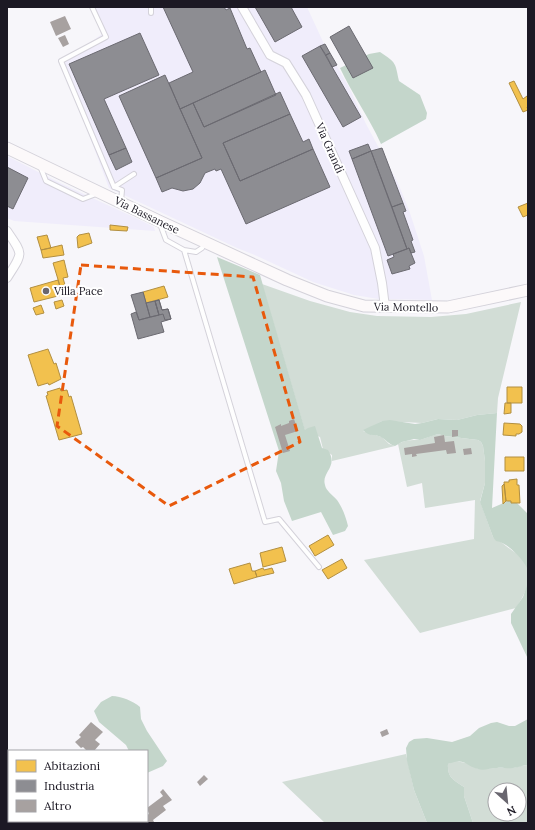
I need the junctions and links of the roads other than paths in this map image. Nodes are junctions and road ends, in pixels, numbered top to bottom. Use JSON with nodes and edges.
{"nodes":[{"id":1,"x":92,"y":7,"type":"edge"},
{"id":2,"x":152,"y":7,"type":"edge"},
{"id":3,"x":242,"y":7,"type":"edge"},
{"id":4,"x":150,"y":13,"type":"dead end"},
{"id":5,"x":7,"y":148,"type":"edge"},
{"id":6,"x":134,"y":174,"type":"dead end"},
{"id":7,"x":114,"y":187,"type":"junction"},
{"id":8,"x":121,"y":202,"type":"junction"},
{"id":9,"x":159,"y":221,"type":"junction"},
{"id":10,"x":7,"y":231,"type":"edge"},
{"id":11,"x":205,"y":242,"type":"junction"},
{"id":12,"x":184,"y":250,"type":"junction"},
{"id":13,"x":7,"y":278,"type":"edge"},
{"id":14,"x":287,"y":280,"type":"joint"},
{"id":15,"x":528,"y":290,"type":"edge"},
{"id":16,"x":385,"y":307,"type":"junction"},
{"id":17,"x":319,"y":567,"type":"dead end"}],
"edges":[{"from":1,"to":7,"type":"lane"},
{"from":2,"to":4,"type":"lane"},
{"from":3,"to":16,"type":"street","name":"Via Grandi"},
{"from":5,"to":8,"type":"main road","name":"Via Bassanese"},
{"from":6,"to":7,"type":"lane"},
{"from":7,"to":8,"type":"lane"},
{"from":8,"to":9,"type":"main road","name":"Via Bassanese"},
{"from":9,"to":11,"type":"main road","name":"Via Bassanese"},
{"from":9,"to":12,"type":"lane"},
{"from":10,"to":13,"type":"street"},
{"from":11,"to":12,"type":"lane"},
{"from":11,"to":14,"type":"main road","name":"Via Bassanese"},
{"from":12,"to":17,"type":"lane"},
{"from":14,"to":16,"type":"main road","name":"Via Montello"},
{"from":15,"to":16,"type":"main road","name":"Via Montello"}]}
